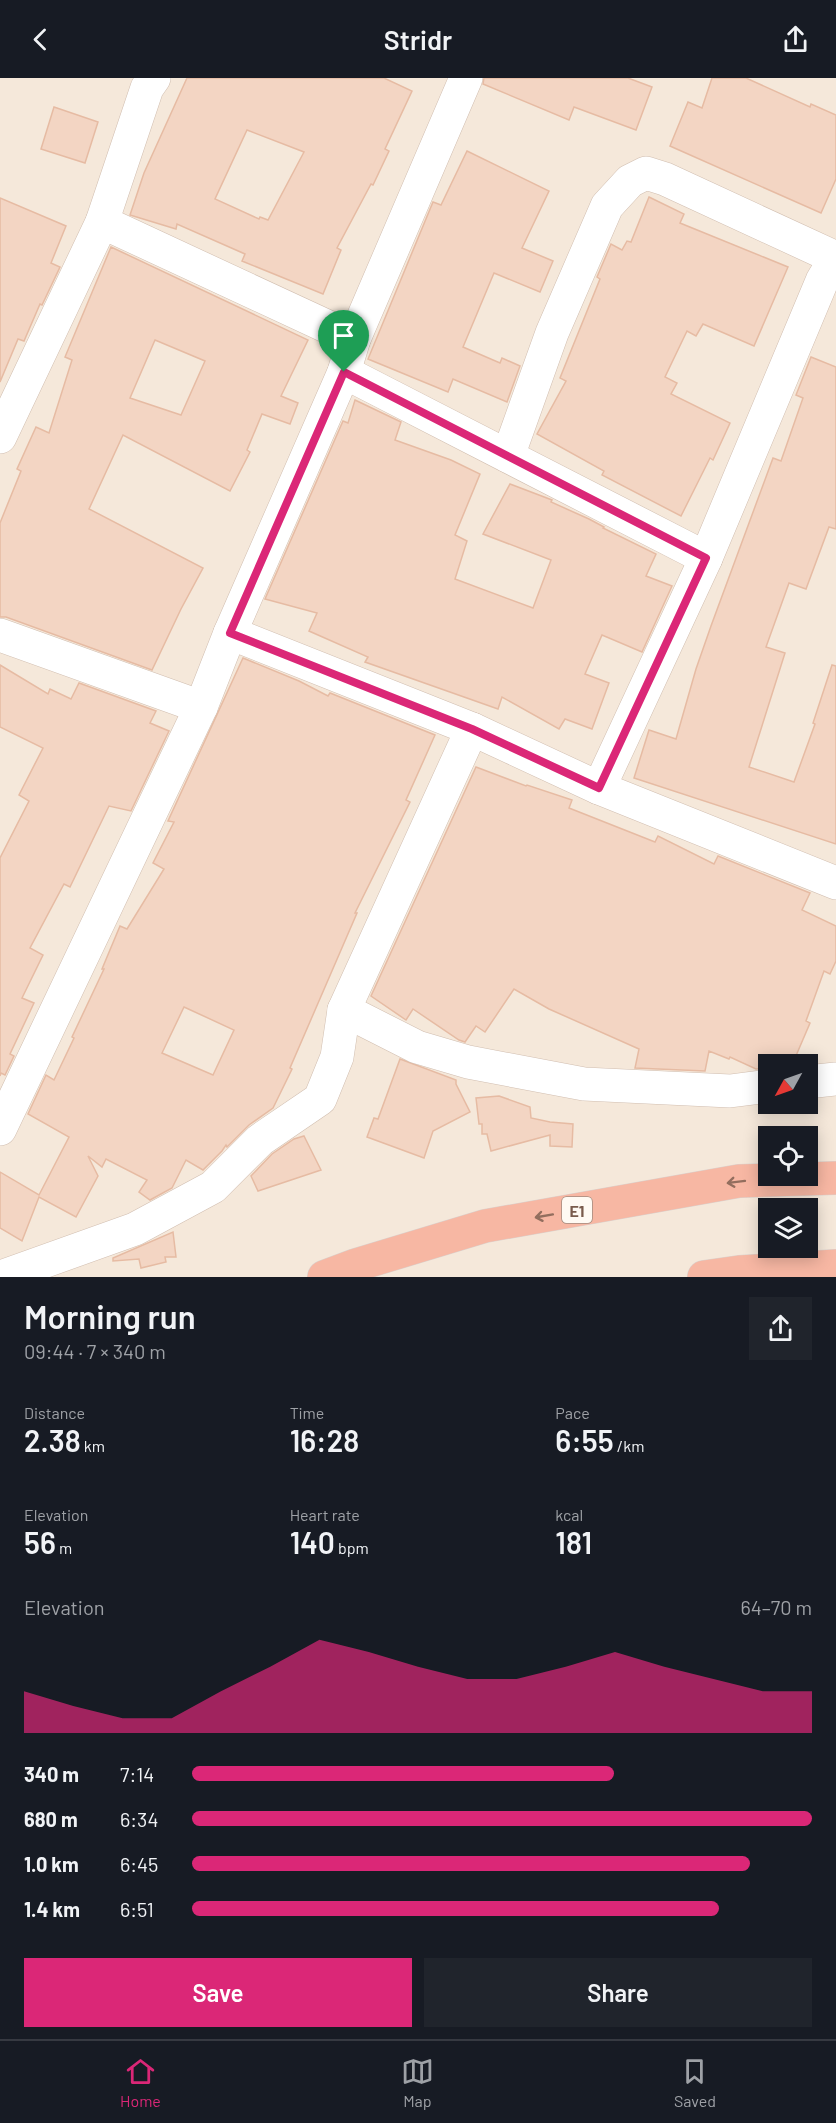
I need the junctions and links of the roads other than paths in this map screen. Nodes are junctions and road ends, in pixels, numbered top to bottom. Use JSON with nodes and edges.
{"nodes":[{"id":1,"x":466,"y":78,"type":"edge"},
{"id":2,"x":144,"y":81,"type":"edge"},
{"id":3,"x":102,"y":222,"type":"junction"},
{"id":4,"x":835,"y":259,"type":"edge"},
{"id":5,"x":354,"y":339,"type":"junction"},
{"id":6,"x":344,"y":372,"type":"junction"},
{"id":7,"x":0,"y":436,"type":"edge"},
{"id":8,"x":508,"y":456,"type":"junction"},
{"id":9,"x":706,"y":558,"type":"junction"},
{"id":10,"x":230,"y":633,"type":"junction"},
{"id":11,"x":0,"y":635,"type":"edge"},
{"id":12,"x":201,"y":706,"type":"junction"},
{"id":13,"x":472,"y":729,"type":"junction"},
{"id":14,"x":599,"y":788,"type":"junction"},
{"id":15,"x":836,"y":883,"type":"edge"},
{"id":16,"x":344,"y":1010,"type":"junction"},
{"id":17,"x":836,"y":1079,"type":"edge"},
{"id":18,"x":818,"y":1081,"type":"edge"},
{"id":19,"x":758,"y":1087,"type":"edge"},
{"id":20,"x":0,"y":1129,"type":"edge"},
{"id":21,"x":836,"y":1178,"type":"edge"},
{"id":22,"x":836,"y":1266,"type":"edge"},
{"id":23,"x":1,"y":1277,"type":"edge"},
{"id":24,"x":324,"y":1277,"type":"edge"},
{"id":25,"x":704,"y":1277,"type":"edge"}],
"edges":[{"from":1,"to":5,"type":"street"},
{"from":2,"to":3,"type":"street"},
{"from":3,"to":5,"type":"street"},
{"from":3,"to":7,"type":"street"},
{"from":4,"to":8,"type":"street"},
{"from":4,"to":9,"type":"street"},
{"from":5,"to":6,"type":"street"},
{"from":6,"to":8,"type":"street"},
{"from":6,"to":10,"type":"street"},
{"from":8,"to":9,"type":"street"},
{"from":9,"to":14,"type":"street"},
{"from":10,"to":12,"type":"street"},
{"from":10,"to":13,"type":"street"},
{"from":11,"to":12,"type":"street"},
{"from":12,"to":20,"type":"street"},
{"from":13,"to":14,"type":"street"},
{"from":13,"to":16,"type":"street"},
{"from":14,"to":15,"type":"street"},
{"from":16,"to":19,"type":"street"},
{"from":16,"to":23,"type":"street"},
{"from":17,"to":18,"type":"street"},
{"from":21,"to":24,"type":"highway","number":"E1","one_way":true},
{"from":22,"to":25,"type":"highway"}]}
